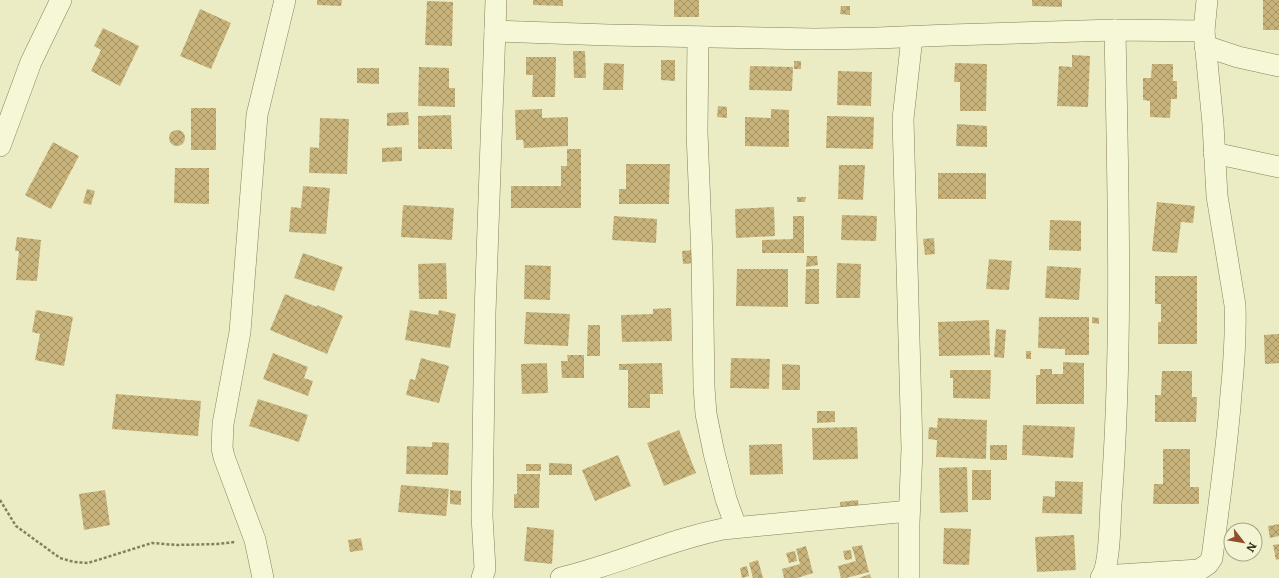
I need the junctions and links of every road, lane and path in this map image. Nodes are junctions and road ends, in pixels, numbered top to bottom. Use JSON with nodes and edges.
{"nodes":[{"id":1,"x":61,"y":0,"type":"edge"},
{"id":2,"x":285,"y":0,"type":"edge"},
{"id":3,"x":496,"y":0,"type":"edge"},
{"id":4,"x":1206,"y":0,"type":"edge"},
{"id":5,"x":495,"y":30,"type":"junction"},
{"id":6,"x":1115,"y":30,"type":"junction"},
{"id":7,"x":698,"y":37,"type":"junction"},
{"id":8,"x":912,"y":37,"type":"junction"},
{"id":9,"x":1204,"y":39,"type":"junction"},
{"id":10,"x":1279,"y":66,"type":"edge"},
{"id":11,"x":0,"y":146,"type":"edge"},
{"id":12,"x":1214,"y":153,"type":"junction"},
{"id":13,"x":1279,"y":167,"type":"edge"},
{"id":14,"x":0,"y":500,"type":"edge"},
{"id":15,"x":909,"y":511,"type":"junction"},
{"id":16,"x":736,"y":527,"type":"junction"},
{"id":17,"x":255,"y":540,"type":"junction"},
{"id":18,"x":1102,"y":577,"type":"edge"},
{"id":19,"x":263,"y":578,"type":"edge"},
{"id":20,"x":482,"y":578,"type":"edge"},
{"id":21,"x":561,"y":578,"type":"edge"},
{"id":22,"x":909,"y":578,"type":"edge"}],
"edges":[{"from":1,"to":11,"type":"street"},
{"from":2,"to":17,"type":"street"},
{"from":3,"to":5,"type":"street"},
{"from":4,"to":9,"type":"street"},
{"from":5,"to":7,"type":"street"},
{"from":5,"to":20,"type":"street"},
{"from":6,"to":8,"type":"street"},
{"from":6,"to":9,"type":"street"},
{"from":6,"to":18,"type":"street"},
{"from":7,"to":8,"type":"street"},
{"from":7,"to":16,"type":"street"},
{"from":8,"to":15,"type":"street"},
{"from":9,"to":10,"type":"street"},
{"from":9,"to":12,"type":"street"},
{"from":12,"to":13,"type":"street"},
{"from":12,"to":18,"type":"street"},
{"from":14,"to":17,"type":"path"},
{"from":15,"to":16,"type":"street"},
{"from":15,"to":22,"type":"street"},
{"from":16,"to":21,"type":"street"},
{"from":17,"to":19,"type":"street"}]}
